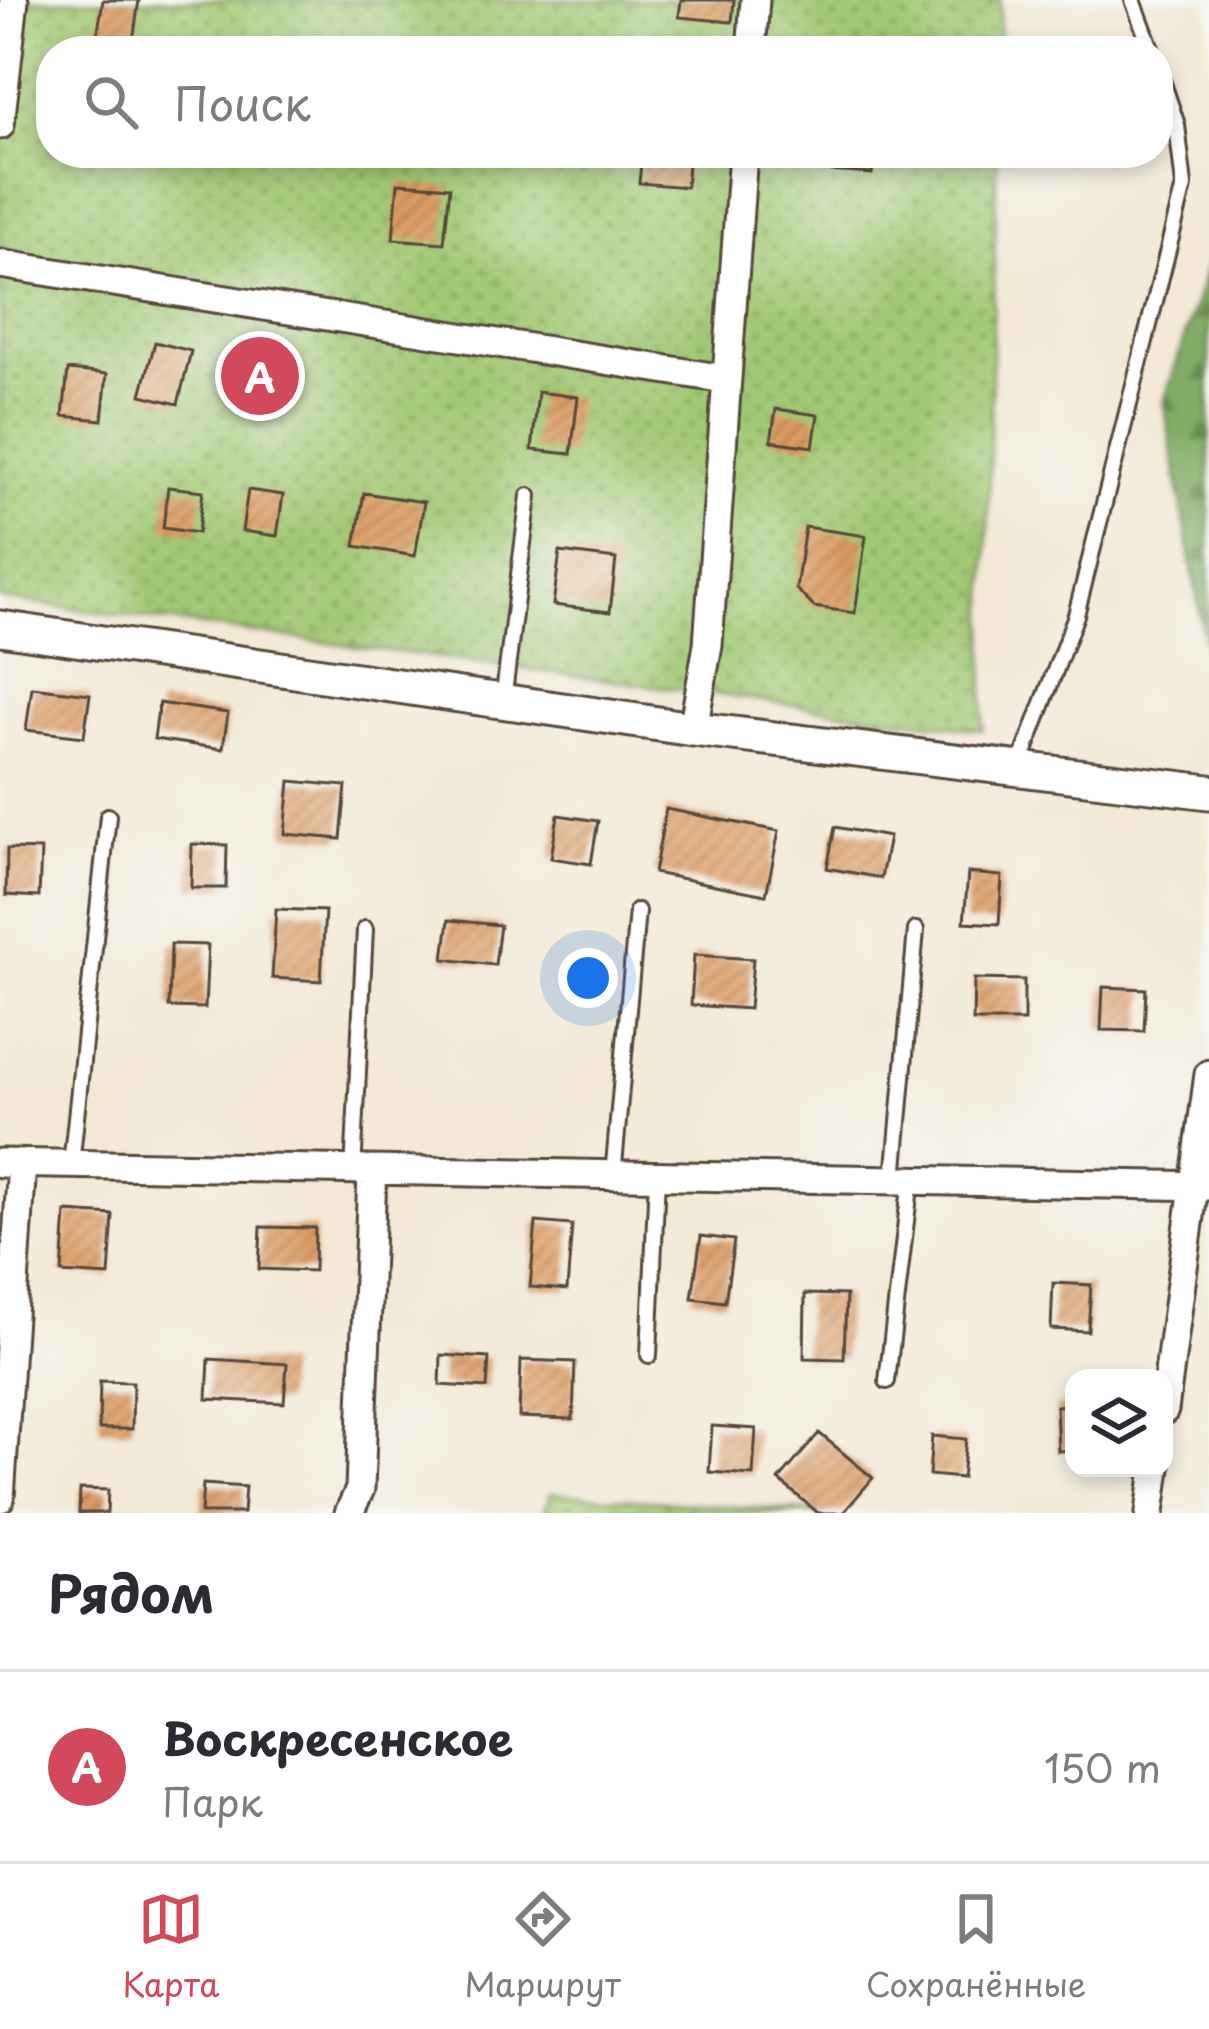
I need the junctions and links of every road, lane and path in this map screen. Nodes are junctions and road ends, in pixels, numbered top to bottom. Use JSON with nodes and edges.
{"nodes":[{"id":1,"x":14,"y":0,"type":"edge"},
{"id":2,"x":755,"y":0,"type":"edge"},
{"id":3,"x":1133,"y":0,"type":"edge"},
{"id":4,"x":752,"y":36,"type":"edge"},
{"id":5,"x":1146,"y":36,"type":"edge"},
{"id":6,"x":1173,"y":113,"type":"edge"},
{"id":7,"x":0,"y":125,"type":"edge"},
{"id":8,"x":742,"y":168,"type":"edge"},
{"id":9,"x":0,"y":265,"type":"edge"},
{"id":10,"x":725,"y":380,"type":"junction"},
{"id":11,"x":530,"y":496,"type":"dead end"},
{"id":12,"x":0,"y":628,"type":"edge"},
{"id":13,"x":503,"y":701,"type":"junction"},
{"id":14,"x":693,"y":728,"type":"junction"},
{"id":15,"x":1018,"y":772,"type":"junction"},
{"id":16,"x":1209,"y":792,"type":"edge"},
{"id":17,"x":108,"y":816,"type":"dead end"},
{"id":18,"x":637,"y":911,"type":"dead end"},
{"id":19,"x":365,"y":929,"type":"dead end"},
{"id":20,"x":916,"y":930,"type":"dead end"},
{"id":21,"x":1209,"y":1074,"type":"edge"},
{"id":22,"x":11,"y":1164,"type":"edge"},
{"id":23,"x":71,"y":1165,"type":"junction"},
{"id":24,"x":362,"y":1174,"type":"junction"},
{"id":25,"x":657,"y":1175,"type":"junction"},
{"id":26,"x":613,"y":1176,"type":"junction"},
{"id":27,"x":902,"y":1179,"type":"junction"},
{"id":28,"x":1202,"y":1186,"type":"edge"},
{"id":29,"x":649,"y":1354,"type":"dead end"},
{"id":30,"x":1171,"y":1369,"type":"edge"},
{"id":31,"x":887,"y":1381,"type":"dead end"},
{"id":32,"x":1155,"y":1477,"type":"edge"},
{"id":33,"x":0,"y":1498,"type":"edge"},
{"id":34,"x":349,"y":1513,"type":"edge"},
{"id":35,"x":1150,"y":1513,"type":"edge"}],
"edges":[{"from":1,"to":7,"type":"street"},
{"from":2,"to":4,"type":"street"},
{"from":3,"to":5,"type":"lane"},
{"from":6,"to":15,"type":"lane"},
{"from":8,"to":10,"type":"street"},
{"from":9,"to":10,"type":"street"},
{"from":10,"to":14,"type":"street"},
{"from":11,"to":13,"type":"lane"},
{"from":12,"to":13,"type":"street"},
{"from":13,"to":14,"type":"street"},
{"from":14,"to":15,"type":"street"},
{"from":15,"to":16,"type":"street"},
{"from":17,"to":23,"type":"lane"},
{"from":18,"to":26,"type":"lane"},
{"from":19,"to":24,"type":"lane"},
{"from":20,"to":27,"type":"lane"},
{"from":21,"to":28,"type":"street"},
{"from":22,"to":23,"type":"street"},
{"from":22,"to":33,"type":"street"},
{"from":23,"to":24,"type":"street"},
{"from":24,"to":26,"type":"street"},
{"from":24,"to":34,"type":"street"},
{"from":25,"to":26,"type":"street"},
{"from":25,"to":27,"type":"street"},
{"from":25,"to":29,"type":"lane"},
{"from":27,"to":28,"type":"street"},
{"from":27,"to":31,"type":"lane"},
{"from":28,"to":30,"type":"street"},
{"from":32,"to":35,"type":"street"}]}
